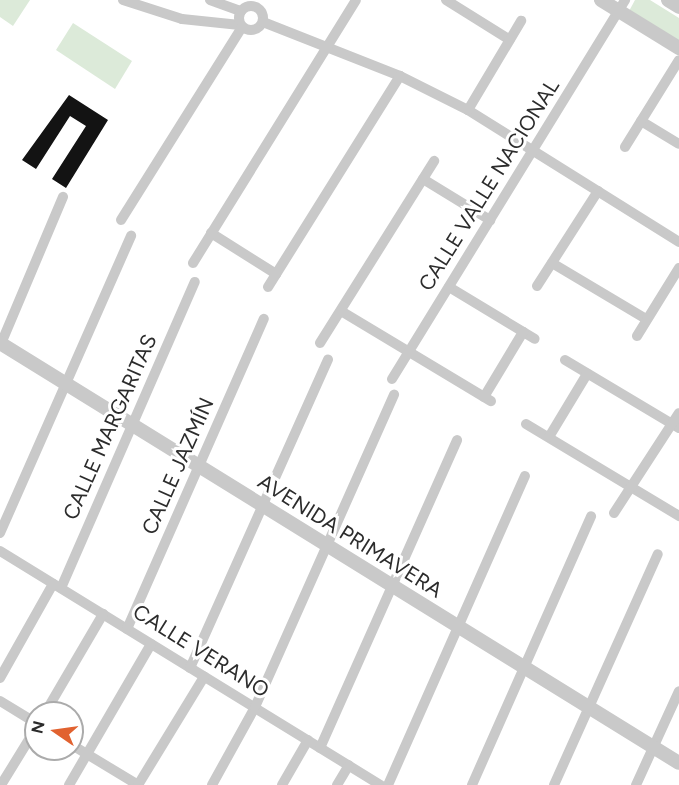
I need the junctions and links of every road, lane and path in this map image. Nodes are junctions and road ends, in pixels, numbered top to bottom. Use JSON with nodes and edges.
{"nodes":[{"id":1,"x":123,"y":0,"type":"edge"},
{"id":2,"x":210,"y":0,"type":"edge"},
{"id":3,"x":356,"y":0,"type":"edge"},
{"id":4,"x":446,"y":0,"type":"edge"},
{"id":5,"x":601,"y":0,"type":"edge"},
{"id":6,"x":668,"y":0,"type":"edge"},
{"id":7,"x":258,"y":4,"type":"edge"},
{"id":8,"x":622,"y":6,"type":"edge"},
{"id":9,"x":679,"y":7,"type":"edge"},
{"id":10,"x":241,"y":11,"type":"junction"},
{"id":11,"x":521,"y":21,"type":"dead end"},
{"id":12,"x":262,"y":22,"type":"junction"},
{"id":13,"x":241,"y":26,"type":"junction"},
{"id":14,"x":510,"y":40,"type":"junction"},
{"id":15,"x":327,"y":47,"type":"junction"},
{"id":16,"x":679,"y":48,"type":"edge"},
{"id":17,"x":679,"y":60,"type":"edge"},
{"id":18,"x":400,"y":75,"type":"junction"},
{"id":19,"x":468,"y":110,"type":"junction"},
{"id":20,"x":641,"y":121,"type":"junction"},
{"id":21,"x":679,"y":144,"type":"edge"},
{"id":22,"x":625,"y":147,"type":"dead end"},
{"id":23,"x":534,"y":149,"type":"junction"},
{"id":24,"x":434,"y":160,"type":"dead end"},
{"id":25,"x":423,"y":178,"type":"junction"},
{"id":26,"x":598,"y":191,"type":"junction"},
{"id":27,"x":63,"y":197,"type":"dead end"},
{"id":28,"x":121,"y":220,"type":"dead end"},
{"id":29,"x":490,"y":220,"type":"junction"},
{"id":30,"x":211,"y":233,"type":"junction"},
{"id":31,"x":131,"y":236,"type":"dead end"},
{"id":32,"x":679,"y":242,"type":"edge"},
{"id":33,"x":193,"y":263,"type":"dead end"},
{"id":34,"x":552,"y":263,"type":"junction"},
{"id":35,"x":679,"y":268,"type":"edge"},
{"id":36,"x":276,"y":274,"type":"junction"},
{"id":37,"x":195,"y":282,"type":"dead end"},
{"id":38,"x":537,"y":286,"type":"dead end"},
{"id":39,"x":449,"y":287,"type":"junction"},
{"id":40,"x":268,"y":288,"type":"dead end"},
{"id":41,"x":341,"y":311,"type":"junction"},
{"id":42,"x":264,"y":319,"type":"dead end"},
{"id":43,"x":646,"y":319,"type":"junction"},
{"id":44,"x":523,"y":332,"type":"junction"},
{"id":45,"x":637,"y":336,"type":"dead end"},
{"id":46,"x":535,"y":339,"type":"dead end"},
{"id":47,"x":320,"y":343,"type":"dead end"},
{"id":48,"x":0,"y":344,"type":"edge"},
{"id":49,"x":409,"y":350,"type":"junction"},
{"id":50,"x":328,"y":359,"type":"dead end"},
{"id":51,"x":565,"y":360,"type":"dead end"},
{"id":52,"x":587,"y":374,"type":"junction"},
{"id":53,"x":392,"y":379,"type":"dead end"},
{"id":54,"x":68,"y":387,"type":"junction"},
{"id":55,"x":394,"y":395,"type":"dead end"},
{"id":56,"x":679,"y":413,"type":"edge"},
{"id":57,"x":526,"y":424,"type":"dead end"},
{"id":58,"x":131,"y":425,"type":"junction"},
{"id":59,"x":676,"y":426,"type":"edge"},
{"id":60,"x":549,"y":437,"type":"junction"},
{"id":61,"x":457,"y":440,"type":"dead end"},
{"id":62,"x":199,"y":466,"type":"junction"},
{"id":63,"x":525,"y":476,"type":"dead end"},
{"id":64,"x":631,"y":487,"type":"junction"},
{"id":65,"x":264,"y":506,"type":"junction"},
{"id":66,"x":614,"y":513,"type":"dead end"},
{"id":67,"x":591,"y":516,"type":"dead end"},
{"id":68,"x":679,"y":516,"type":"edge"},
{"id":69,"x":0,"y":533,"type":"edge"},
{"id":70,"x":329,"y":548,"type":"junction"},
{"id":71,"x":658,"y":554,"type":"dead end"},
{"id":72,"x":1,"y":555,"type":"edge"},
{"id":73,"x":57,"y":586,"type":"junction"},
{"id":74,"x":393,"y":588,"type":"junction"},
{"id":75,"x":103,"y":614,"type":"junction"},
{"id":76,"x":456,"y":627,"type":"junction"},
{"id":77,"x":128,"y":629,"type":"junction"},
{"id":78,"x":151,"y":644,"type":"junction"},
{"id":79,"x":524,"y":666,"type":"junction"},
{"id":80,"x":190,"y":668,"type":"junction"},
{"id":81,"x":204,"y":677,"type":"junction"},
{"id":82,"x":0,"y":678,"type":"edge"},
{"id":83,"x":679,"y":691,"type":"edge"},
{"id":84,"x":0,"y":700,"type":"edge"},
{"id":85,"x":52,"y":701,"type":"edge"},
{"id":86,"x":255,"y":707,"type":"junction"},
{"id":87,"x":588,"y":707,"type":"junction"},
{"id":88,"x":24,"y":715,"type":"edge"},
{"id":89,"x":308,"y":740,"type":"junction"},
{"id":90,"x":653,"y":747,"type":"junction"},
{"id":91,"x":24,"y":748,"type":"edge"},
{"id":92,"x":320,"y":748,"type":"junction"},
{"id":93,"x":84,"y":752,"type":"edge"},
{"id":94,"x":87,"y":754,"type":"junction"},
{"id":95,"x":679,"y":763,"type":"edge"},
{"id":96,"x":349,"y":765,"type":"junction"},
{"id":97,"x":2,"y":785,"type":"edge"},
{"id":98,"x":69,"y":785,"type":"edge"},
{"id":99,"x":138,"y":785,"type":"edge"},
{"id":100,"x":212,"y":785,"type":"edge"},
{"id":101,"x":282,"y":785,"type":"edge"},
{"id":102,"x":337,"y":785,"type":"edge"},
{"id":103,"x":381,"y":785,"type":"edge"},
{"id":104,"x":388,"y":785,"type":"edge"},
{"id":105,"x":471,"y":785,"type":"edge"},
{"id":106,"x":554,"y":785,"type":"edge"},
{"id":107,"x":636,"y":785,"type":"edge"}],
"edges":[{"from":1,"to":13,"type":"street"},
{"from":2,"to":10,"type":"street"},
{"from":3,"to":15,"type":"street"},
{"from":4,"to":14,"type":"street"},
{"from":5,"to":8,"type":"street"},
{"from":6,"to":9,"type":"street"},
{"from":7,"to":10,"type":"street"},
{"from":7,"to":12,"type":"street"},
{"from":8,"to":16,"type":"street"},
{"from":8,"to":23,"type":"street","name":"CALLE VALLE NACIONAL"},
{"from":10,"to":13,"type":"street"},
{"from":11,"to":14,"type":"street"},
{"from":12,"to":13,"type":"street"},
{"from":12,"to":15,"type":"street"},
{"from":13,"to":28,"type":"street"},
{"from":14,"to":19,"type":"street"},
{"from":15,"to":18,"type":"street"},
{"from":15,"to":30,"type":"street"},
{"from":17,"to":20,"type":"street"},
{"from":18,"to":19,"type":"street"},
{"from":18,"to":36,"type":"street"},
{"from":19,"to":23,"type":"street"},
{"from":20,"to":21,"type":"street"},
{"from":20,"to":22,"type":"street"},
{"from":23,"to":26,"type":"street"},
{"from":23,"to":29,"type":"street","name":"CALLE VALLE NACIONAL"},
{"from":24,"to":25,"type":"street"},
{"from":25,"to":29,"type":"street"},
{"from":25,"to":41,"type":"street"},
{"from":26,"to":32,"type":"street"},
{"from":26,"to":34,"type":"street"},
{"from":27,"to":48,"type":"street"},
{"from":29,"to":39,"type":"street","name":"CALLE VALLE NACIONAL"},
{"from":30,"to":33,"type":"street"},
{"from":30,"to":36,"type":"street"},
{"from":31,"to":54,"type":"street"},
{"from":34,"to":38,"type":"street"},
{"from":34,"to":43,"type":"street"},
{"from":35,"to":43,"type":"street"},
{"from":36,"to":40,"type":"street"},
{"from":37,"to":58,"type":"street","name":"CALLE MARGARITAS"},
{"from":39,"to":44,"type":"street"},
{"from":39,"to":49,"type":"street","name":"CALLE VALLE NACIONAL"},
{"from":41,"to":47,"type":"street"},
{"from":41,"to":49,"type":"street"},
{"from":42,"to":62,"type":"street","name":"CALLE JAZMÍN"},
{"from":43,"to":45,"type":"street"},
{"from":44,"to":46,"type":"street"},
{"from":44,"to":49,"type":"street"},
{"from":48,"to":54,"type":"street","name":"AVENIDA PRIMAVERA"},
{"from":49,"to":53,"type":"street","name":"CALLE VALLE NACIONAL"},
{"from":50,"to":65,"type":"street"},
{"from":51,"to":52,"type":"street"},
{"from":52,"to":59,"type":"street"},
{"from":52,"to":60,"type":"street"},
{"from":54,"to":58,"type":"street","name":"AVENIDA PRIMAVERA"},
{"from":54,"to":69,"type":"street"},
{"from":55,"to":70,"type":"street"},
{"from":56,"to":59,"type":"street"},
{"from":57,"to":60,"type":"street"},
{"from":58,"to":62,"type":"street","name":"AVENIDA PRIMAVERA"},
{"from":58,"to":73,"type":"street","name":"CALLE MARGARITAS"},
{"from":59,"to":64,"type":"street"},
{"from":60,"to":64,"type":"street"},
{"from":61,"to":74,"type":"street"},
{"from":62,"to":65,"type":"street","name":"AVENIDA PRIMAVERA"},
{"from":62,"to":77,"type":"street","name":"CALLE JAZMÍN"},
{"from":63,"to":76,"type":"street"},
{"from":64,"to":66,"type":"street"},
{"from":64,"to":68,"type":"street"},
{"from":65,"to":70,"type":"street","name":"AVENIDA PRIMAVERA"},
{"from":65,"to":80,"type":"street"},
{"from":67,"to":79,"type":"street"},
{"from":70,"to":74,"type":"street","name":"AVENIDA PRIMAVERA"},
{"from":70,"to":86,"type":"street"},
{"from":71,"to":87,"type":"street"},
{"from":72,"to":73,"type":"street","name":"CALLE VERANO"},
{"from":73,"to":75,"type":"street","name":"CALLE VERANO"},
{"from":73,"to":82,"type":"street","name":"CALLE MARGARITAS"},
{"from":74,"to":76,"type":"street","name":"AVENIDA PRIMAVERA"},
{"from":74,"to":92,"type":"street"},
{"from":75,"to":77,"type":"street","name":"CALLE VERANO"},
{"from":75,"to":85,"type":"street"},
{"from":76,"to":79,"type":"street","name":"AVENIDA PRIMAVERA"},
{"from":76,"to":104,"type":"street"},
{"from":77,"to":78,"type":"street","name":"CALLE VERANO"},
{"from":78,"to":80,"type":"street","name":"CALLE VERANO"},
{"from":78,"to":94,"type":"street"},
{"from":79,"to":87,"type":"street","name":"AVENIDA PRIMAVERA"},
{"from":79,"to":105,"type":"street"},
{"from":80,"to":81,"type":"street","name":"CALLE VERANO"},
{"from":81,"to":86,"type":"street","name":"CALLE VERANO"},
{"from":81,"to":99,"type":"street"},
{"from":83,"to":90,"type":"street"},
{"from":84,"to":88,"type":"street"},
{"from":86,"to":89,"type":"street","name":"CALLE VERANO"},
{"from":86,"to":100,"type":"street"},
{"from":87,"to":90,"type":"street","name":"AVENIDA PRIMAVERA"},
{"from":87,"to":106,"type":"street"},
{"from":89,"to":92,"type":"street","name":"CALLE VERANO"},
{"from":89,"to":101,"type":"street"},
{"from":90,"to":95,"type":"street","name":"AVENIDA PRIMAVERA"},
{"from":90,"to":107,"type":"street"},
{"from":91,"to":97,"type":"street"},
{"from":92,"to":96,"type":"street","name":"CALLE VERANO"},
{"from":93,"to":94,"type":"street"},
{"from":94,"to":98,"type":"street"},
{"from":94,"to":99,"type":"street"},
{"from":96,"to":102,"type":"street"},
{"from":96,"to":103,"type":"street","name":"CALLE VERANO"}]}
